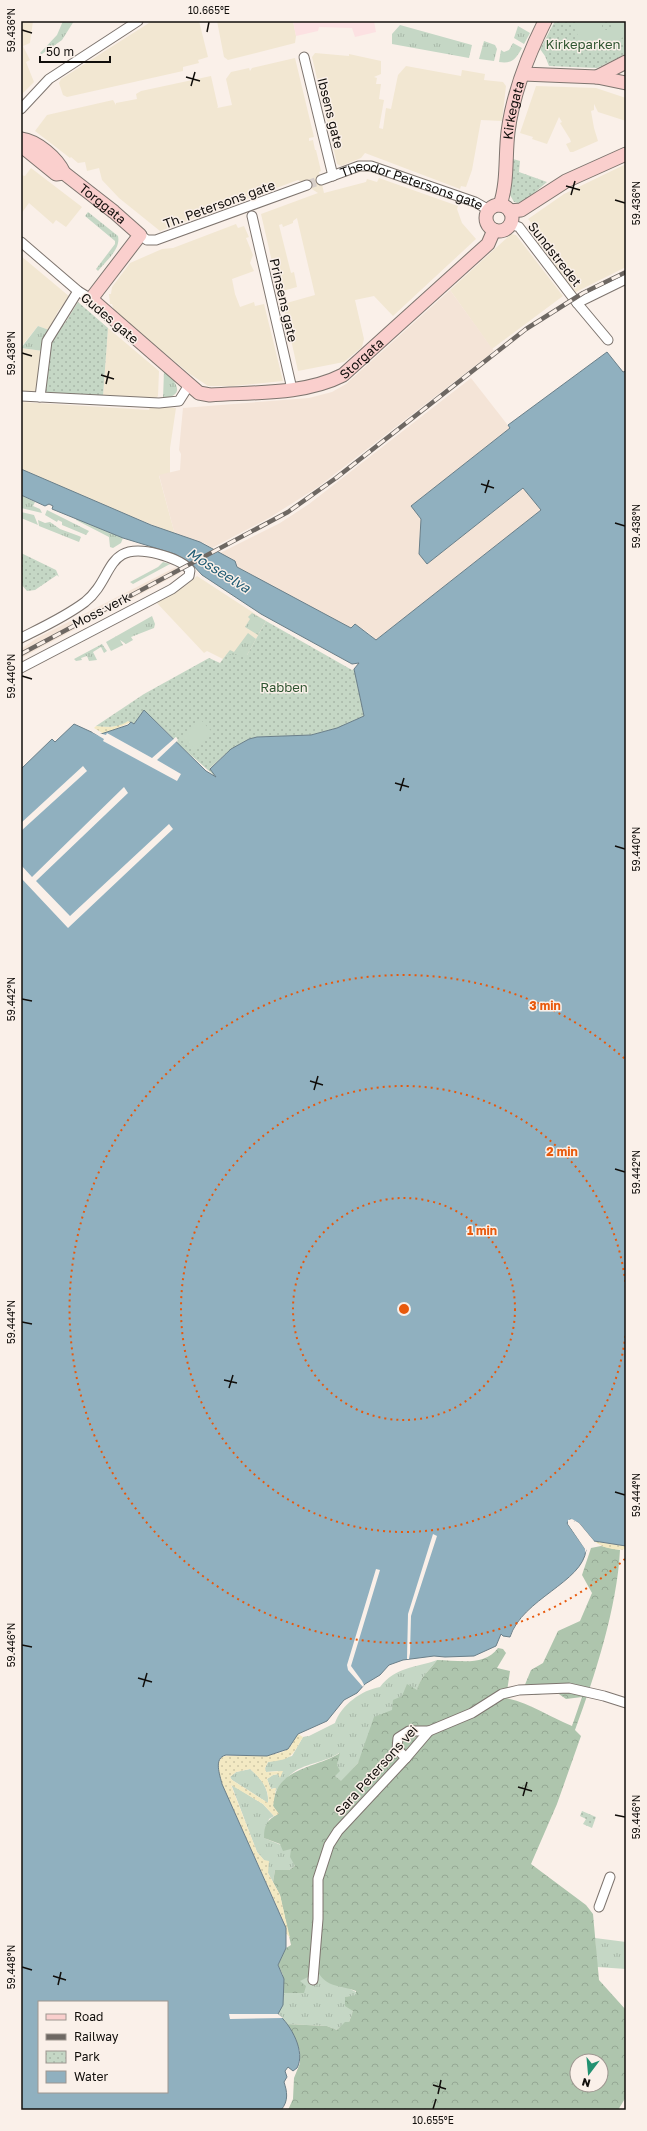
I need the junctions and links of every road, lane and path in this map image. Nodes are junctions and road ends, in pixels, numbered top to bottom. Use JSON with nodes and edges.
{"nodes":[{"id":1,"x":138,"y":21,"type":"edge"},
{"id":2,"x":545,"y":21,"type":"edge"},
{"id":3,"x":304,"y":57,"type":"dead end"},
{"id":4,"x":626,"y":62,"type":"edge"},
{"id":5,"x":523,"y":74,"type":"junction"},
{"id":6,"x":597,"y":77,"type":"junction"},
{"id":7,"x":626,"y":83,"type":"edge"},
{"id":8,"x":21,"y":109,"type":"edge"},
{"id":9,"x":21,"y":139,"type":"edge"},
{"id":10,"x":626,"y":154,"type":"edge"},
{"id":11,"x":333,"y":176,"type":"junction"},
{"id":12,"x":321,"y":180,"type":"tunnel mouth"},
{"id":13,"x":307,"y":185,"type":"tunnel mouth"},
{"id":14,"x":502,"y":213,"type":"junction"},
{"id":15,"x":252,"y":216,"type":"dead end"},
{"id":16,"x":494,"y":230,"type":"junction"},
{"id":17,"x":140,"y":235,"type":"junction"},
{"id":18,"x":21,"y":242,"type":"edge"},
{"id":19,"x":626,"y":279,"type":"edge"},
{"id":20,"x":78,"y":291,"type":"junction"},
{"id":21,"x":91,"y":299,"type":"junction"},
{"id":22,"x":577,"y":303,"type":"junction"},
{"id":23,"x":608,"y":340,"type":"dead end"},
{"id":24,"x":194,"y":389,"type":"junction"},
{"id":25,"x":292,"y":389,"type":"junction"},
{"id":26,"x":21,"y":396,"type":"edge"},
{"id":27,"x":40,"y":397,"type":"junction"},
{"id":28,"x":21,"y":638,"type":"edge"},
{"id":29,"x":21,"y":668,"type":"edge"},
{"id":30,"x":626,"y":1703,"type":"edge"},
{"id":31,"x":429,"y":1731,"type":"junction"},
{"id":32,"x":406,"y":1758,"type":"junction"},
{"id":33,"x":610,"y":1877,"type":"dead end"},
{"id":34,"x":599,"y":1907,"type":"dead end"},
{"id":35,"x":313,"y":1980,"type":"dead end"}],
"edges":[{"from":1,"to":8,"type":"street"},
{"from":2,"to":5,"type":"street","name":"Kirkegata"},
{"from":3,"to":11,"type":"street","name":"Ibsens gate"},
{"from":4,"to":6,"type":"street"},
{"from":5,"to":6,"type":"street"},
{"from":5,"to":14,"type":"street","name":"Kirkegata"},
{"from":6,"to":7,"type":"street"},
{"from":9,"to":17,"type":"street","name":"Torggata"},
{"from":10,"to":14,"type":"street"},
{"from":11,"to":12,"type":"street"},
{"from":11,"to":14,"type":"street","name":"Theodor Petersons gate"},
{"from":13,"to":17,"type":"street","name":"Th. Petersons gate"},
{"from":14,"to":16,"type":"street"},
{"from":14,"to":16,"type":"street","name":"Kirkegata"},
{"from":14,"to":22,"type":"street","name":"Sundstredet"},
{"from":15,"to":25,"type":"street","name":"Prinsens gate"},
{"from":16,"to":25,"type":"street","name":"Storgata"},
{"from":17,"to":21,"type":"street"},
{"from":18,"to":20,"type":"street","name":"Gudes gate"},
{"from":19,"to":22,"type":"street","name":"Sundstredet"},
{"from":20,"to":21,"type":"street","name":"Gudes gate"},
{"from":20,"to":27,"type":"street"},
{"from":21,"to":24,"type":"street","name":"Gudes gate"},
{"from":22,"to":23,"type":"street","name":"Sundstredet"},
{"from":24,"to":25,"type":"street","name":"Storgata"},
{"from":24,"to":27,"type":"street"},
{"from":26,"to":27,"type":"street"},
{"from":28,"to":29,"type":"street","name":"Moss verk"},
{"from":30,"to":31,"type":"street","name":"Sara Petersons vei"},
{"from":31,"to":32,"type":"street","name":"Sara Petersons vei"},
{"from":31,"to":32,"type":"street"},
{"from":32,"to":35,"type":"street","name":"Sara Petersons vei"},
{"from":33,"to":34,"type":"street"}]}
